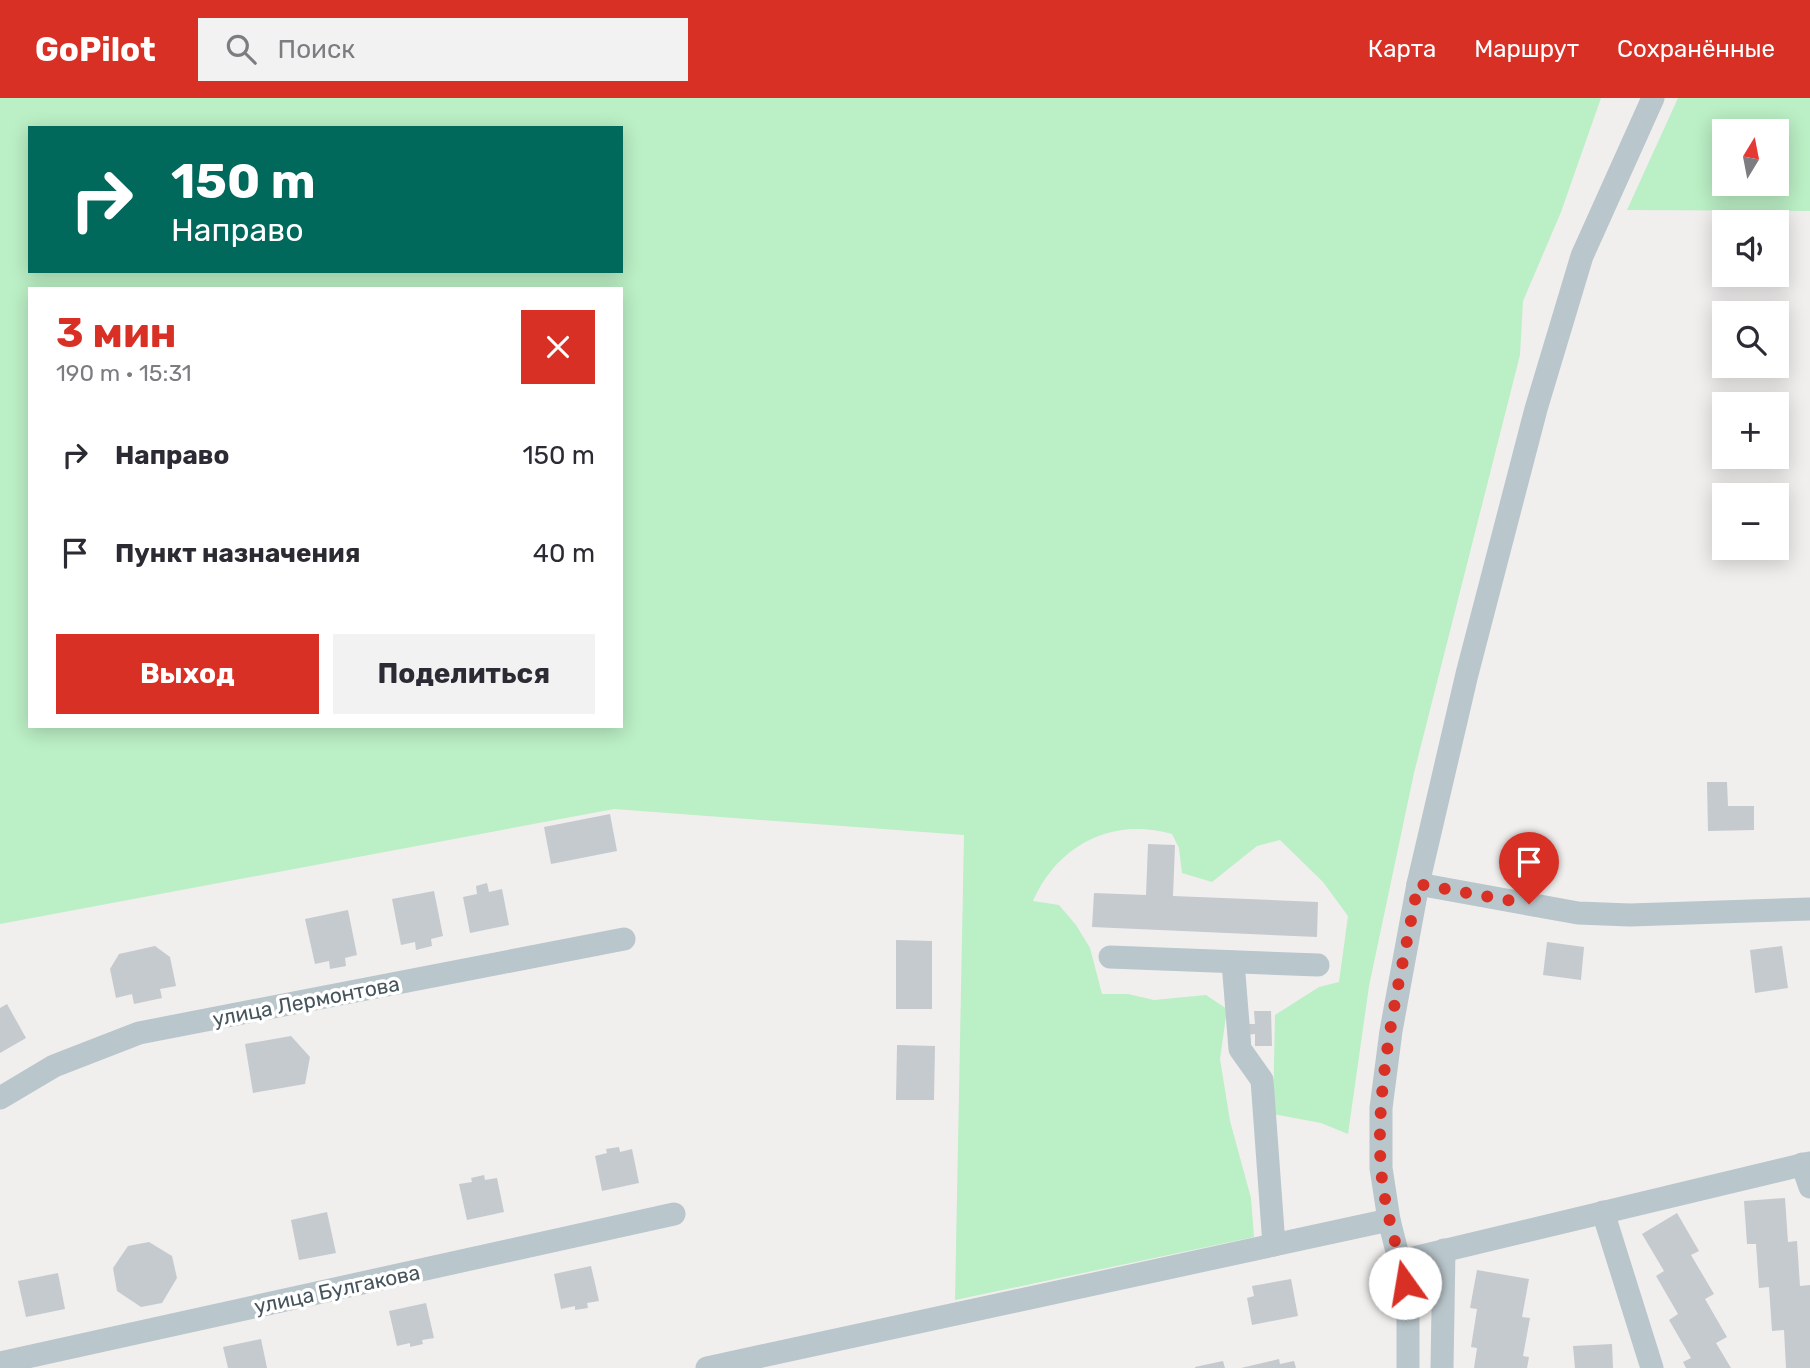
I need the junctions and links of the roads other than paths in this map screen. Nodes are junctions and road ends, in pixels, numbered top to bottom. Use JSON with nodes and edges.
{"nodes":[{"id":1,"x":1653,"y":98,"type":"edge"},
{"id":2,"x":1418,"y":884,"type":"junction"},
{"id":3,"x":1810,"y":909,"type":"edge"},
{"id":4,"x":624,"y":939,"type":"dead end"},
{"id":5,"x":1110,"y":957,"type":"dead end"},
{"id":6,"x":1233,"y":962,"type":"junction"},
{"id":7,"x":1318,"y":965,"type":"dead end"},
{"id":8,"x":0,"y":1098,"type":"edge"},
{"id":9,"x":1806,"y":1163,"type":"edge"},
{"id":10,"x":1810,"y":1187,"type":"edge"},
{"id":11,"x":1603,"y":1212,"type":"junction"},
{"id":12,"x":674,"y":1214,"type":"dead end"},
{"id":13,"x":1389,"y":1220,"type":"junction"},
{"id":14,"x":1274,"y":1245,"type":"junction"},
{"id":15,"x":1444,"y":1250,"type":"junction"},
{"id":16,"x":1401,"y":1261,"type":"junction"},
{"id":17,"x":0,"y":1363,"type":"edge"},
{"id":18,"x":707,"y":1368,"type":"edge"},
{"id":19,"x":1408,"y":1368,"type":"edge"},
{"id":20,"x":1442,"y":1368,"type":"edge"},
{"id":21,"x":1652,"y":1368,"type":"edge"}],
"edges":[{"from":1,"to":2,"type":"street"},
{"from":2,"to":3,"type":"street"},
{"from":2,"to":13,"type":"street"},
{"from":4,"to":8,"type":"street","name":"улица Лермонтова"},
{"from":5,"to":6,"type":"street"},
{"from":6,"to":7,"type":"street"},
{"from":6,"to":14,"type":"street"},
{"from":9,"to":10,"type":"street"},
{"from":9,"to":11,"type":"street"},
{"from":11,"to":15,"type":"street"},
{"from":11,"to":21,"type":"street"},
{"from":12,"to":17,"type":"street","name":"улица Булгакова"},
{"from":13,"to":14,"type":"street"},
{"from":13,"to":16,"type":"street"},
{"from":14,"to":18,"type":"street"},
{"from":15,"to":16,"type":"street"},
{"from":15,"to":20,"type":"street"},
{"from":16,"to":19,"type":"street"}]}
